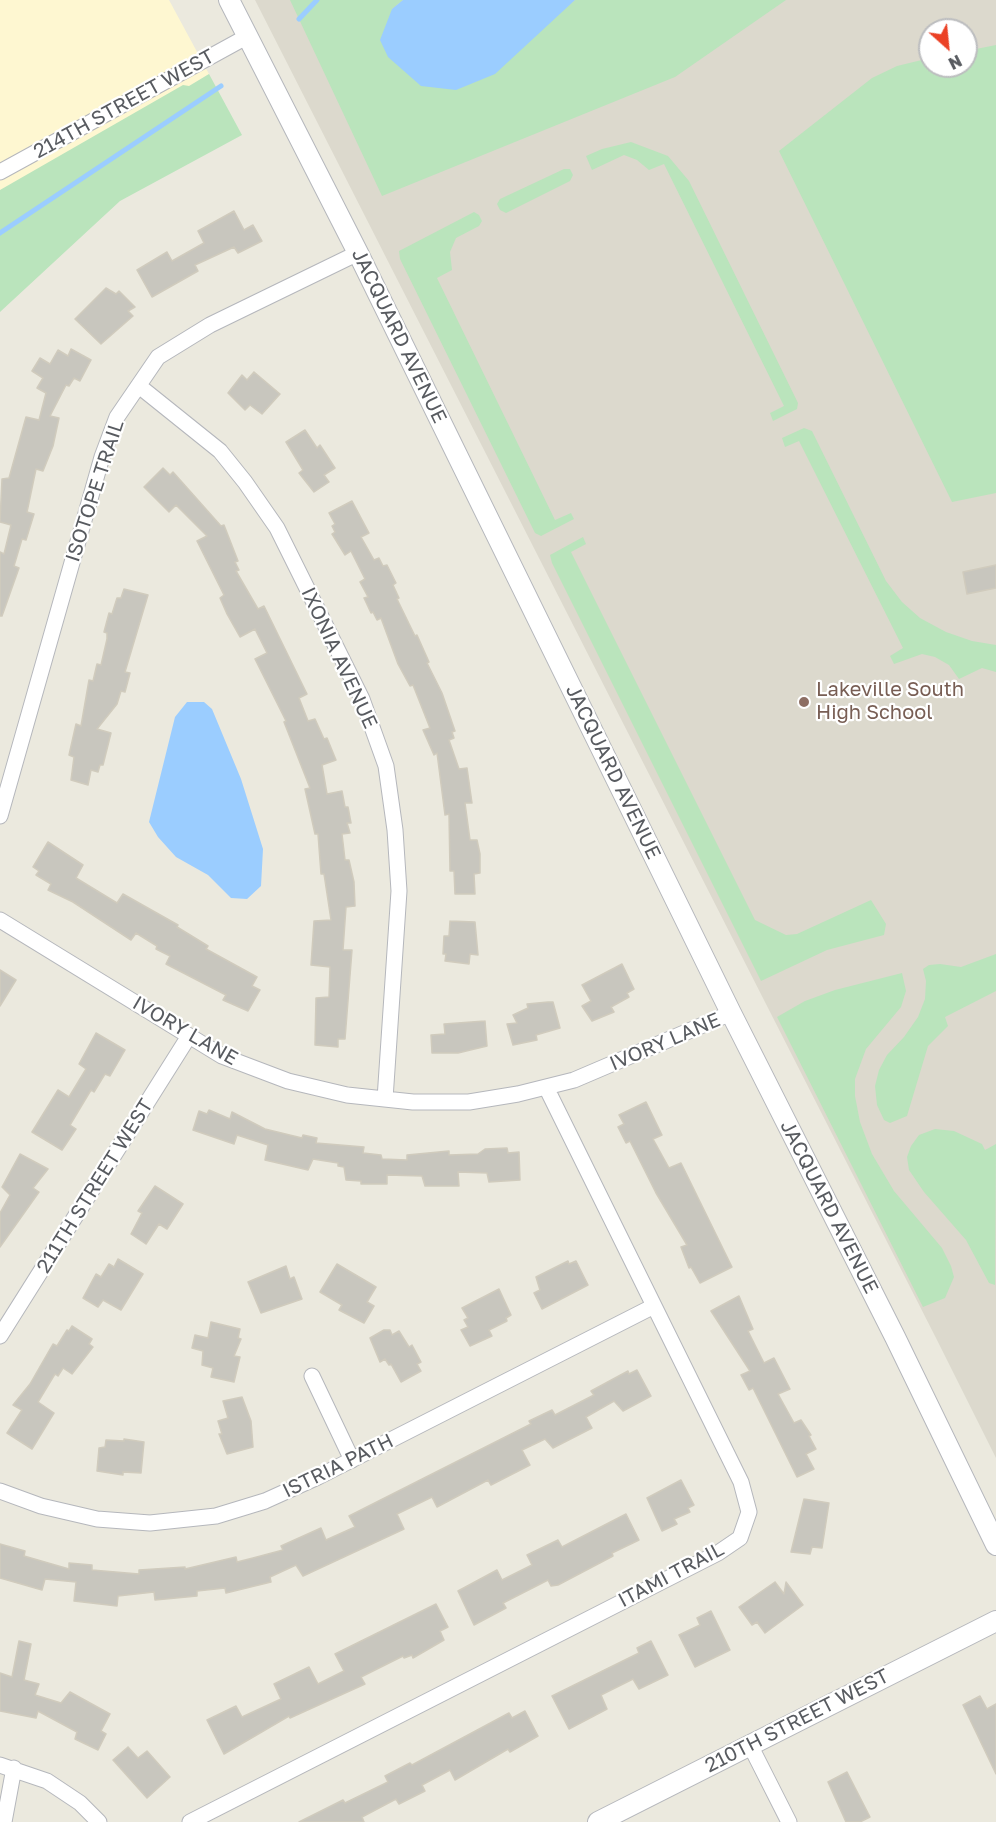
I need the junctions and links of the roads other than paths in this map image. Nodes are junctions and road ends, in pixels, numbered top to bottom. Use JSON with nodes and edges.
{"nodes":[{"id":1,"x":229,"y":0,"type":"edge"},
{"id":2,"x":248,"y":36,"type":"junction"},
{"id":3,"x":0,"y":172,"type":"edge"},
{"id":4,"x":358,"y":253,"type":"junction"},
{"id":5,"x":139,"y":386,"type":"junction"},
{"id":6,"x":0,"y":816,"type":"edge"},
{"id":7,"x":0,"y":920,"type":"edge"},
{"id":8,"x":731,"y":1013,"type":"junction"},
{"id":9,"x":189,"y":1036,"type":"junction"},
{"id":10,"x":546,"y":1087,"type":"junction"},
{"id":11,"x":385,"y":1099,"type":"junction"},
{"id":12,"x":654,"y":1306,"type":"junction"},
{"id":13,"x":0,"y":1336,"type":"edge"},
{"id":14,"x":312,"y":1376,"type":"dead end"},
{"id":15,"x":352,"y":1460,"type":"junction"},
{"id":16,"x":0,"y":1491,"type":"edge"},
{"id":17,"x":996,"y":1545,"type":"edge"},
{"id":18,"x":996,"y":1621,"type":"edge"},
{"id":19,"x":750,"y":1746,"type":"junction"},
{"id":20,"x":7,"y":1766,"type":"edge"},
{"id":21,"x":4,"y":1822,"type":"edge"},
{"id":22,"x":99,"y":1822,"type":"edge"},
{"id":23,"x":190,"y":1822,"type":"edge"},
{"id":24,"x":598,"y":1822,"type":"edge"},
{"id":25,"x":789,"y":1822,"type":"edge"}],
"edges":[{"from":1,"to":2,"type":"street","name":"JACQUARD AVENUE"},
{"from":2,"to":3,"type":"street","name":"214TH STREET WEST"},
{"from":2,"to":4,"type":"street","name":"JACQUARD AVENUE"},
{"from":4,"to":5,"type":"street","name":"ISOTOPE TRAIL"},
{"from":4,"to":8,"type":"street","name":"JACQUARD AVENUE"},
{"from":5,"to":6,"type":"street","name":"ISOTOPE TRAIL"},
{"from":5,"to":11,"type":"street","name":"IXONIA AVENUE"},
{"from":7,"to":9,"type":"street","name":"IVORY LANE"},
{"from":8,"to":10,"type":"street","name":"IVORY LANE"},
{"from":8,"to":17,"type":"street","name":"JACQUARD AVENUE"},
{"from":9,"to":11,"type":"street","name":"IVORY LANE"},
{"from":9,"to":13,"type":"street","name":"211TH STREET WEST"},
{"from":10,"to":11,"type":"street","name":"IVORY LANE"},
{"from":10,"to":12,"type":"street","name":"ITAMI TRAIL"},
{"from":12,"to":15,"type":"street","name":"ISTRIA PATH"},
{"from":12,"to":23,"type":"street","name":"ITAMI TRAIL"},
{"from":14,"to":15,"type":"street"},
{"from":15,"to":16,"type":"street","name":"ISTRIA PATH"},
{"from":18,"to":19,"type":"street","name":"210TH STREET WEST"},
{"from":19,"to":24,"type":"street","name":"210TH STREET WEST"},
{"from":19,"to":25,"type":"street"},
{"from":20,"to":21,"type":"street"},
{"from":20,"to":22,"type":"street"}]}
